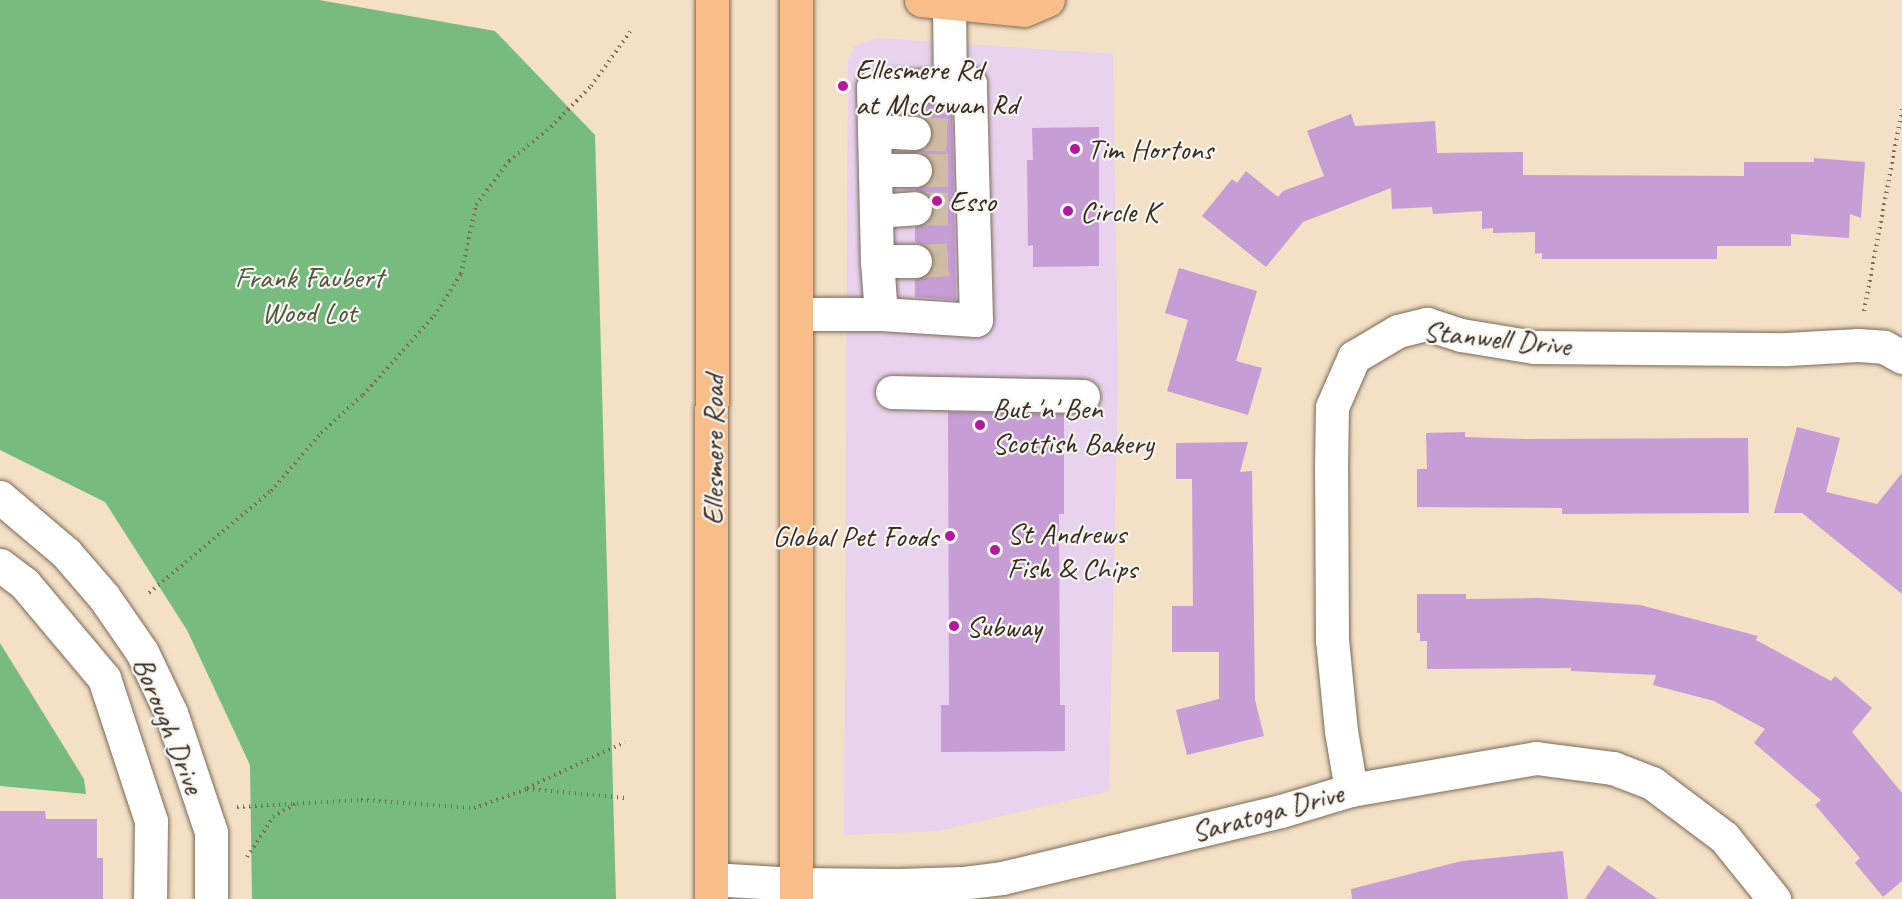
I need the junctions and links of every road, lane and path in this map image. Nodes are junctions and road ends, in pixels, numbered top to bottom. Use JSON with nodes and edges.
{"nodes":[{"id":1,"x":712,"y":0,"type":"edge"},
{"id":2,"x":796,"y":0,"type":"edge"},
{"id":3,"x":1048,"y":0,"type":"edge"},
{"id":4,"x":935,"y":1,"type":"edge"},
{"id":5,"x":630,"y":32,"type":"dead end"},
{"id":6,"x":950,"y":85,"type":"junction"},
{"id":7,"x":1902,"y":109,"type":"edge"},
{"id":8,"x":874,"y":131,"type":"junction"},
{"id":9,"x":915,"y":133,"type":"tunnel mouth"},
{"id":10,"x":875,"y":170,"type":"junction"},
{"id":11,"x":915,"y":170,"type":"tunnel mouth"},
{"id":12,"x":915,"y":208,"type":"tunnel mouth"},
{"id":13,"x":876,"y":211,"type":"junction"},
{"id":14,"x":877,"y":261,"type":"junction"},
{"id":15,"x":915,"y":261,"type":"tunnel mouth"},
{"id":16,"x":796,"y":314,"type":"junction"},
{"id":17,"x":881,"y":314,"type":"junction"},
{"id":18,"x":1858,"y":345,"type":"junction"},
{"id":19,"x":1902,"y":357,"type":"edge"},
{"id":20,"x":892,"y":392,"type":"dead end"},
{"id":21,"x":1083,"y":396,"type":"dead end"},
{"id":22,"x":0,"y":497,"type":"edge"},
{"id":23,"x":0,"y":565,"type":"edge"},
{"id":24,"x":149,"y":593,"type":"dead end"},
{"id":25,"x":625,"y":742,"type":"dead end"},
{"id":26,"x":527,"y":789,"type":"junction"},
{"id":27,"x":1351,"y":790,"type":"junction"},
{"id":28,"x":627,"y":798,"type":"dead end"},
{"id":29,"x":298,"y":802,"type":"junction"},
{"id":30,"x":230,"y":808,"type":"dead end"},
{"id":31,"x":244,"y":861,"type":"dead end"},
{"id":32,"x":711,"y":889,"type":"edge"},
{"id":33,"x":796,"y":892,"type":"edge"},
{"id":34,"x":150,"y":899,"type":"edge"},
{"id":35,"x":211,"y":899,"type":"edge"},
{"id":36,"x":1774,"y":899,"type":"edge"}],
"edges":[{"from":1,"to":32,"type":"main road","name":"Ellesmere Road"},
{"from":2,"to":16,"type":"main road"},
{"from":3,"to":4,"type":"main road"},
{"from":4,"to":6,"type":"street"},
{"from":5,"to":24,"type":"path"},
{"from":6,"to":8,"type":"street"},
{"from":6,"to":17,"type":"street"},
{"from":7,"to":18,"type":"path"},
{"from":8,"to":9,"type":"street"},
{"from":8,"to":10,"type":"street"},
{"from":10,"to":11,"type":"street"},
{"from":10,"to":13,"type":"street"},
{"from":12,"to":13,"type":"street"},
{"from":13,"to":14,"type":"street"},
{"from":14,"to":15,"type":"street"},
{"from":14,"to":17,"type":"street"},
{"from":16,"to":17,"type":"street"},
{"from":16,"to":33,"type":"main road"},
{"from":18,"to":19,"type":"street","name":"Stanwell Drive"},
{"from":18,"to":27,"type":"street","name":"Stanwell Drive"},
{"from":20,"to":21,"type":"street"},
{"from":22,"to":35,"type":"street","name":"Borough Drive"},
{"from":23,"to":34,"type":"street","name":"Borough Drive"},
{"from":25,"to":26,"type":"path"},
{"from":26,"to":28,"type":"path"},
{"from":26,"to":29,"type":"path"},
{"from":27,"to":33,"type":"street","name":"Saratoga Drive"},
{"from":27,"to":36,"type":"street","name":"Saratoga Drive"},
{"from":29,"to":30,"type":"path"},
{"from":29,"to":31,"type":"path"},
{"from":32,"to":33,"type":"street","name":"Saratoga Drive"}]}
